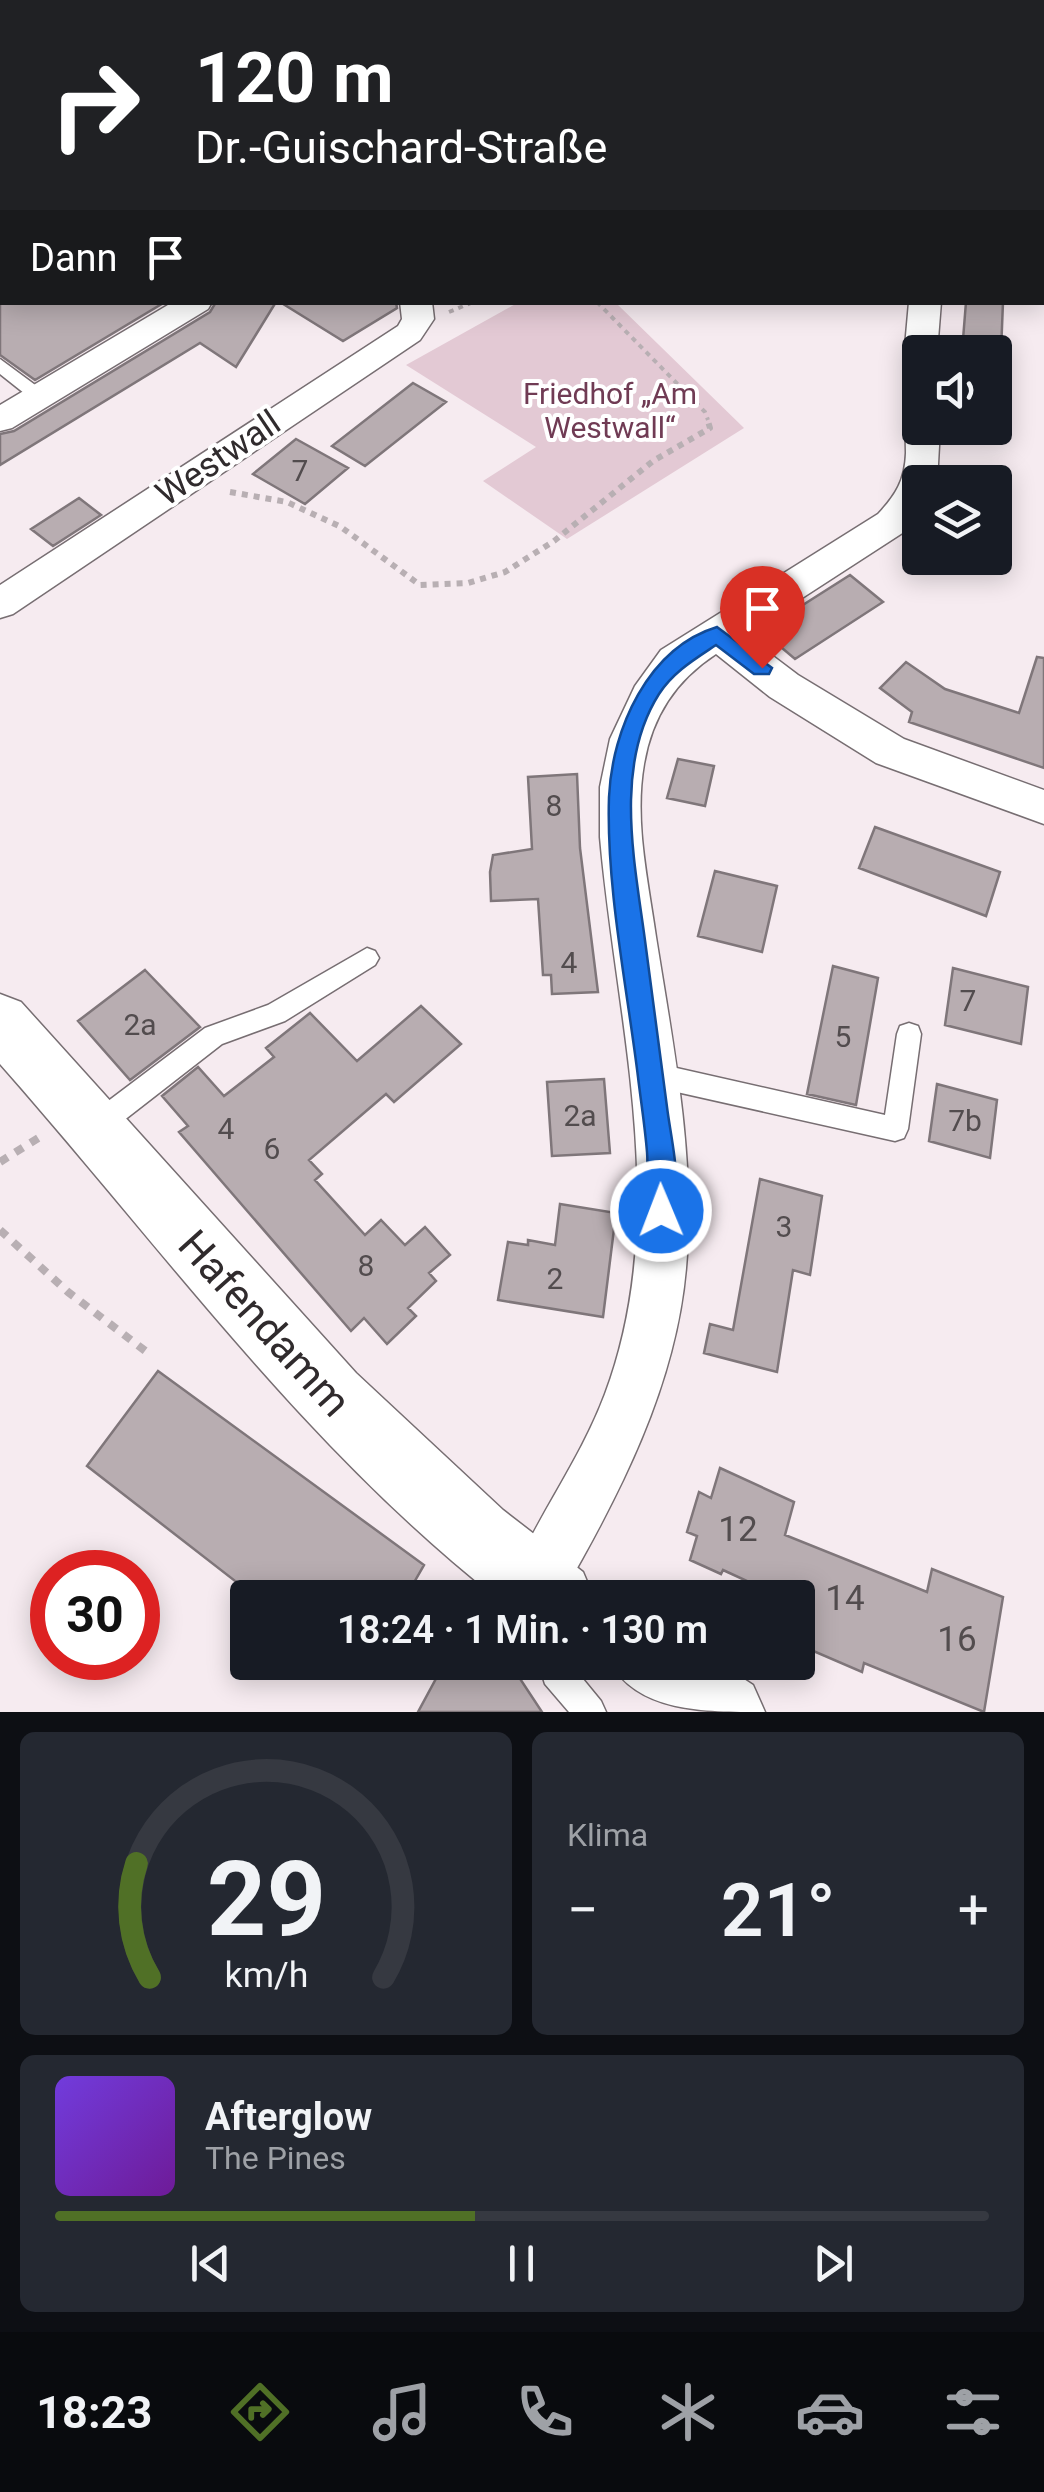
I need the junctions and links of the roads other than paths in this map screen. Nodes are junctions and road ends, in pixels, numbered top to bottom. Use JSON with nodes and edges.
{"nodes":[{"id":1,"x":192,"y":305,"type":"edge"},
{"id":2,"x":416,"y":305,"type":"edge"},
{"id":3,"x":925,"y":305,"type":"edge"},
{"id":4,"x":922,"y":335,"type":"edge"},
{"id":5,"x":0,"y":365,"type":"edge"},
{"id":6,"x":40,"y":397,"type":"junction"},
{"id":7,"x":0,"y":420,"type":"edge"},
{"id":8,"x":924,"y":445,"type":"edge"},
{"id":9,"x":0,"y":604,"type":"edge"},
{"id":10,"x":717,"y":634,"type":"junction"},
{"id":11,"x":1044,"y":806,"type":"edge"},
{"id":12,"x":366,"y":958,"type":"dead end"},
{"id":13,"x":0,"y":1021,"type":"edge"},
{"id":14,"x":910,"y":1034,"type":"dead end"},
{"id":15,"x":650,"y":1074,"type":"junction"},
{"id":16,"x":96,"y":1126,"type":"junction"},
{"id":17,"x":529,"y":1580,"type":"edge"},
{"id":18,"x":550,"y":1580,"type":"edge"},
{"id":19,"x":561,"y":1680,"type":"edge"},
{"id":20,"x":676,"y":1680,"type":"edge"},
{"id":21,"x":590,"y":1712,"type":"edge"},
{"id":22,"x":726,"y":1712,"type":"edge"}],
"edges":[{"from":1,"to":6,"type":"street"},
{"from":2,"to":9,"type":"street","name":"Westwall"},
{"from":3,"to":4,"type":"street"},
{"from":5,"to":6,"type":"lane"},
{"from":6,"to":7,"type":"street"},
{"from":8,"to":10,"type":"street"},
{"from":10,"to":11,"type":"street"},
{"from":10,"to":15,"type":"street"},
{"from":12,"to":16,"type":"lane"},
{"from":13,"to":16,"type":"street","name":"Hafendamm"},
{"from":14,"to":15,"type":"lane"},
{"from":15,"to":18,"type":"street"},
{"from":16,"to":17,"type":"street","name":"Hafendamm"},
{"from":19,"to":21,"type":"lane"},
{"from":20,"to":22,"type":"street"}]}
